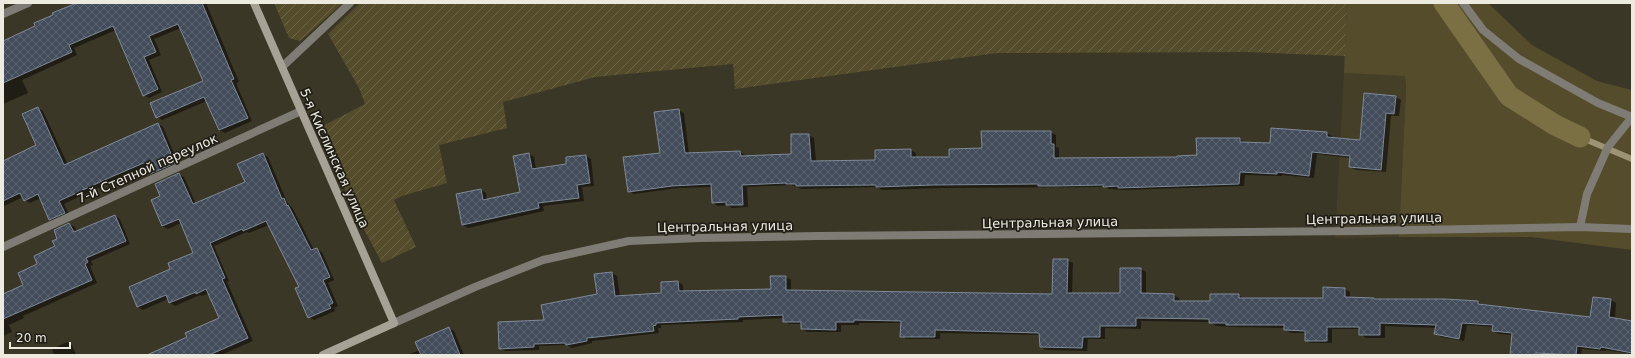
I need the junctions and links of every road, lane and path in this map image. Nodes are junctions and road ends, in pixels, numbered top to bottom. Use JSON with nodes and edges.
{"nodes":[{"id":1,"x":28,"y":3,"type":"edge"},
{"id":2,"x":254,"y":3,"type":"edge"},
{"id":3,"x":350,"y":3,"type":"edge"},
{"id":4,"x":1464,"y":3,"type":"edge"},
{"id":5,"x":3,"y":14,"type":"edge"},
{"id":6,"x":283,"y":66,"type":"junction"},
{"id":7,"x":301,"y":112,"type":"junction"},
{"id":8,"x":1632,"y":117,"type":"edge"},
{"id":9,"x":1580,"y":227,"type":"junction"},
{"id":10,"x":1632,"y":229,"type":"edge"},
{"id":11,"x":3,"y":246,"type":"edge"},
{"id":12,"x":394,"y":322,"type":"junction"},
{"id":13,"x":323,"y":355,"type":"edge"}],
"edges":[{"from":1,"to":5,"type":"street"},
{"from":2,"to":6,"type":"street","name":"5-я Кислинская улица"},
{"from":3,"to":6,"type":"street"},
{"from":4,"to":8,"type":"street"},
{"from":6,"to":7,"type":"street","name":"5-я Кислинская улица"},
{"from":7,"to":11,"type":"street","name":"7-й Степной переулок"},
{"from":7,"to":12,"type":"street","name":"5-я Кислинская улица"},
{"from":8,"to":9,"type":"street"},
{"from":9,"to":10,"type":"street","name":"Центральная улица"},
{"from":9,"to":12,"type":"street","name":"Центральная улица"},
{"from":12,"to":13,"type":"street"}]}
